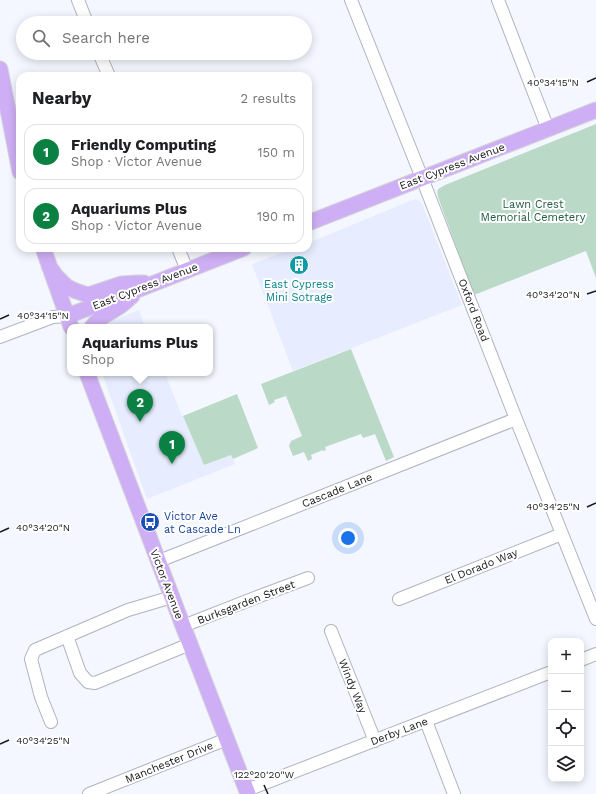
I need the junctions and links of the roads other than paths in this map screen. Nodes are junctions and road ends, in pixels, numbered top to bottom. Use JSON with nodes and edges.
{"nodes":[{"id":1,"x":78,"y":0,"type":"edge"},
{"id":2,"x":351,"y":0,"type":"edge"},
{"id":3,"x":498,"y":0,"type":"edge"},
{"id":4,"x":84,"y":16,"type":"edge"},
{"id":5,"x":102,"y":60,"type":"edge"},
{"id":6,"x":0,"y":69,"type":"edge"},
{"id":7,"x":107,"y":72,"type":"edge"},
{"id":8,"x":596,"y":110,"type":"edge"},
{"id":9,"x":548,"y":129,"type":"junction"},
{"id":10,"x":16,"y":151,"type":"edge"},
{"id":11,"x":422,"y":178,"type":"junction"},
{"id":12,"x":312,"y":221,"type":"edge"},
{"id":13,"x":44,"y":252,"type":"edge"},
{"id":14,"x":180,"y":252,"type":"edge"},
{"id":15,"x":234,"y":252,"type":"edge"},
{"id":16,"x":49,"y":266,"type":"junction"},
{"id":17,"x":187,"y":270,"type":"junction"},
{"id":18,"x":152,"y":284,"type":"junction"},
{"id":19,"x":136,"y":290,"type":"junction"},
{"id":20,"x":69,"y":321,"type":"edge"},
{"id":21,"x":95,"y":324,"type":"edge"},
{"id":22,"x":0,"y":337,"type":"edge"},
{"id":23,"x":88,"y":376,"type":"edge"},
{"id":24,"x":516,"y":419,"type":"junction"},
{"id":25,"x":562,"y":534,"type":"junction"},
{"id":26,"x":159,"y":561,"type":"junction"},
{"id":27,"x":308,"y":578,"type":"dead end"},
{"id":28,"x":172,"y":597,"type":"junction"},
{"id":29,"x":399,"y":599,"type":"dead end"},
{"id":30,"x":596,"y":619,"type":"edge"},
{"id":31,"x":183,"y":626,"type":"junction"},
{"id":32,"x":331,"y":631,"type":"dead end"},
{"id":33,"x":67,"y":636,"type":"junction"},
{"id":34,"x":190,"y":644,"type":"junction"},
{"id":35,"x":596,"y":654,"type":"edge"},
{"id":36,"x":584,"y":659,"type":"edge"},
{"id":37,"x":548,"y":673,"type":"edge"},
{"id":38,"x":426,"y":721,"type":"junction"},
{"id":39,"x":51,"y":722,"type":"dead end"},
{"id":40,"x":227,"y":739,"type":"junction"},
{"id":41,"x":375,"y":741,"type":"junction"},
{"id":42,"x":247,"y":792,"type":"edge"},
{"id":43,"x":90,"y":794,"type":"edge"},
{"id":44,"x":454,"y":794,"type":"edge"}],
"edges":[{"from":1,"to":4,"type":"street"},
{"from":2,"to":11,"type":"street","name":"Oxford Road"},
{"from":3,"to":9,"type":"street"},
{"from":5,"to":7,"type":"street"},
{"from":6,"to":10,"type":"main road"},
{"from":8,"to":9,"type":"main road","name":"East Cypress Avenue"},
{"from":9,"to":11,"type":"main road","name":"East Cypress Avenue"},
{"from":11,"to":12,"type":"main road","name":"East Cypress Avenue"},
{"from":11,"to":24,"type":"street","name":"Oxford Road"},
{"from":13,"to":16,"type":"main road"},
{"from":14,"to":17,"type":"street"},
{"from":15,"to":17,"type":"main road","name":"East Cypress Avenue"},
{"from":16,"to":18,"type":"main road"},
{"from":16,"to":20,"type":"main road"},
{"from":17,"to":18,"type":"main road","name":"East Cypress Avenue"},
{"from":18,"to":19,"type":"main road","name":"East Cypress Avenue"},
{"from":19,"to":20,"type":"main road","name":"East Cypress Avenue"},
{"from":19,"to":21,"type":"main road"},
{"from":20,"to":22,"type":"street","name":"East Cypress Avenue"},
{"from":23,"to":26,"type":"main road","name":"Victor Avenue"},
{"from":24,"to":25,"type":"street","name":"Oxford Road"},
{"from":24,"to":26,"type":"street","name":"Cascade Lane"},
{"from":25,"to":29,"type":"street","name":"El Dorado Way"},
{"from":25,"to":30,"type":"street","name":"Oxford Road"},
{"from":26,"to":28,"type":"main road","name":"Victor Avenue"},
{"from":27,"to":31,"type":"street","name":"Burksgarden Street"},
{"from":28,"to":31,"type":"main road","name":"Victor Avenue"},
{"from":28,"to":33,"type":"street"},
{"from":31,"to":34,"type":"main road","name":"Victor Avenue"},
{"from":32,"to":41,"type":"street","name":"Windy Way"},
{"from":33,"to":34,"type":"street"},
{"from":33,"to":39,"type":"street"},
{"from":34,"to":40,"type":"main road","name":"Victor Avenue"},
{"from":35,"to":36,"type":"street"},
{"from":37,"to":38,"type":"street","name":"Derby Lane"},
{"from":38,"to":41,"type":"street","name":"Derby Lane"},
{"from":38,"to":44,"type":"street"},
{"from":40,"to":42,"type":"main road","name":"Victor Avenue"},
{"from":40,"to":43,"type":"street","name":"Manchester Drive"},
{"from":41,"to":42,"type":"street","name":"Derby Lane"}]}
